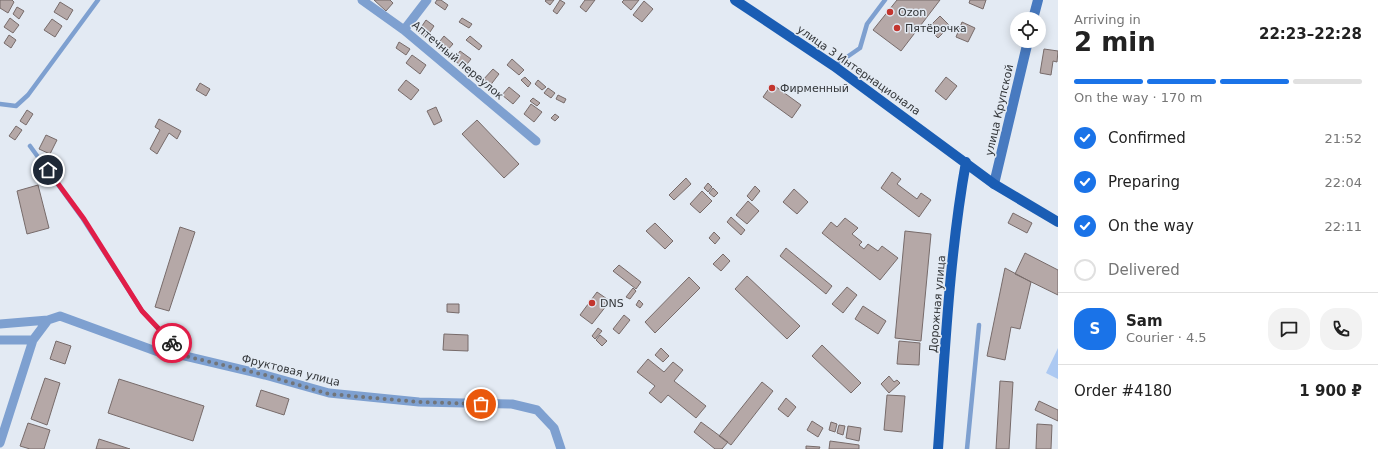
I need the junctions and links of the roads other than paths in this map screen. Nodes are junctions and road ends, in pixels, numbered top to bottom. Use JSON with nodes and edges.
{"nodes":[{"id":1,"x":98,"y":0,"type":"edge"},
{"id":2,"x":362,"y":0,"type":"edge"},
{"id":3,"x":427,"y":0,"type":"edge"},
{"id":4,"x":736,"y":0,"type":"edge"},
{"id":5,"x":885,"y":0,"type":"edge"},
{"id":6,"x":1038,"y":0,"type":"edge"},
{"id":7,"x":1035,"y":12,"type":"edge"},
{"id":8,"x":404,"y":30,"type":"junction"},
{"id":9,"x":1026,"y":48,"type":"edge"},
{"id":10,"x":834,"y":66,"type":"junction"},
{"id":11,"x":0,"y":104,"type":"edge"},
{"id":12,"x":536,"y":141,"type":"dead end"},
{"id":13,"x":30,"y":146,"type":"dead end"},
{"id":14,"x":966,"y":162,"type":"junction"},
{"id":15,"x":994,"y":184,"type":"junction"},
{"id":16,"x":1058,"y":222,"type":"edge"},
{"id":17,"x":48,"y":320,"type":"junction"},
{"id":18,"x":0,"y":324,"type":"edge"},
{"id":19,"x":979,"y":325,"type":"dead end"},
{"id":20,"x":0,"y":340,"type":"edge"},
{"id":21,"x":33,"y":340,"type":"junction"},
{"id":22,"x":185,"y":356,"type":"junction"},
{"id":23,"x":0,"y":443,"type":"edge"},
{"id":24,"x":561,"y":449,"type":"edge"},
{"id":25,"x":938,"y":449,"type":"edge"},
{"id":26,"x":967,"y":449,"type":"edge"}],
"edges":[{"from":1,"to":11,"type":"lane"},
{"from":2,"to":8,"type":"street","name":"Аптечный переулок"},
{"from":3,"to":8,"type":"street"},
{"from":4,"to":10,"type":"main road","name":"улица 3 Интернационала"},
{"from":5,"to":10,"type":"lane"},
{"from":6,"to":7,"type":"main road"},
{"from":8,"to":12,"type":"street","name":"Аптечный переулок"},
{"from":9,"to":15,"type":"main road","name":"улица Крупской"},
{"from":10,"to":14,"type":"main road","name":"улица 3 Интернационала"},
{"from":13,"to":22,"type":"lane"},
{"from":14,"to":15,"type":"main road","name":"улица 3 Интернационала"},
{"from":14,"to":25,"type":"main road","name":"Дорожная улица"},
{"from":15,"to":16,"type":"main road","name":"улица 3 Интернационала"},
{"from":17,"to":18,"type":"street","name":"Фруктовая улица"},
{"from":17,"to":21,"type":"street"},
{"from":17,"to":22,"type":"street","name":"Фруктовая улица"},
{"from":19,"to":26,"type":"lane"},
{"from":20,"to":21,"type":"street"},
{"from":21,"to":23,"type":"street"},
{"from":22,"to":24,"type":"street","name":"Фруктовая улица"}]}
